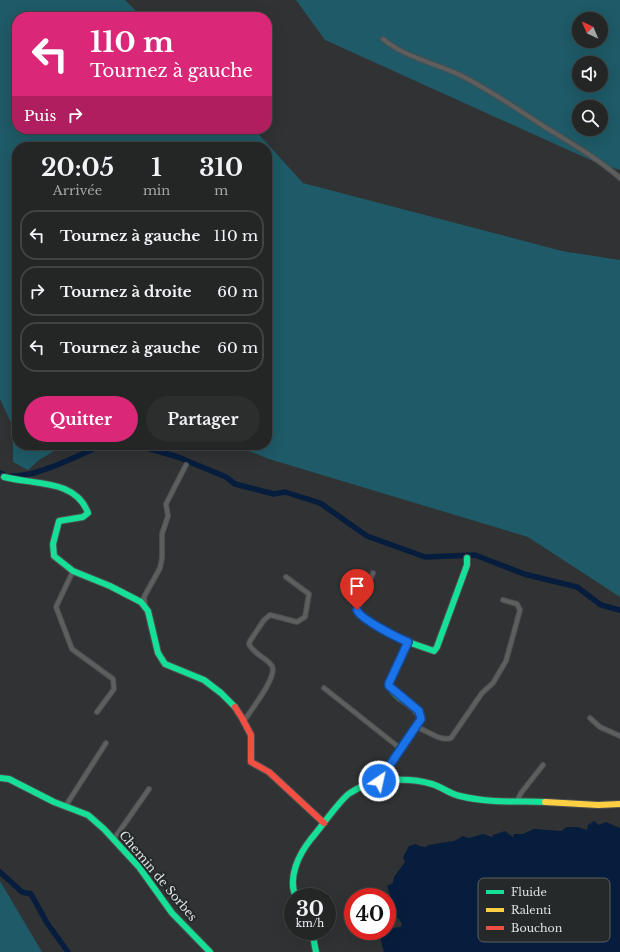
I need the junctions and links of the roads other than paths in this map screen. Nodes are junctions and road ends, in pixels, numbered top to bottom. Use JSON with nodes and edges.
{"nodes":[{"id":1,"x":383,"y":39,"type":"dead end"},
{"id":2,"x":620,"y":178,"type":"edge"},
{"id":3,"x":186,"y":465,"type":"dead end"},
{"id":4,"x":4,"y":477,"type":"dead end"},
{"id":5,"x":467,"y":558,"type":"dead end"},
{"id":6,"x":73,"y":571,"type":"junction"},
{"id":7,"x":373,"y":573,"type":"dead end"},
{"id":8,"x":286,"y":577,"type":"dead end"},
{"id":9,"x":503,"y":600,"type":"dead end"},
{"id":10,"x":145,"y":605,"type":"junction"},
{"id":11,"x":408,"y":642,"type":"junction"},
{"id":12,"x":324,"y":688,"type":"dead end"},
{"id":13,"x":97,"y":712,"type":"dead end"},
{"id":14,"x":590,"y":718,"type":"dead end"},
{"id":15,"x":244,"y":721,"type":"junction"},
{"id":16,"x":416,"y":727,"type":"junction"},
{"id":17,"x":620,"y":736,"type":"edge"},
{"id":18,"x":106,"y":743,"type":"dead end"},
{"id":19,"x":401,"y":749,"type":"junction"},
{"id":20,"x":543,"y":765,"type":"dead end"},
{"id":21,"x":0,"y":778,"type":"edge"},
{"id":22,"x":379,"y":781,"type":"junction"},
{"id":23,"x":149,"y":789,"type":"dead end"},
{"id":24,"x":517,"y":801,"type":"junction"},
{"id":25,"x":620,"y":804,"type":"edge"},
{"id":26,"x":66,"y":807,"type":"junction"},
{"id":27,"x":324,"y":823,"type":"junction"},
{"id":28,"x":114,"y":839,"type":"junction"},
{"id":29,"x":292,"y":888,"type":"edge"},
{"id":30,"x":314,"y":940,"type":"edge"},
{"id":31,"x":210,"y":952,"type":"edge"},
{"id":32,"x":316,"y":952,"type":"edge"}],
"edges":[{"from":1,"to":2,"type":"street"},
{"from":3,"to":10,"type":"street"},
{"from":4,"to":6,"type":"street"},
{"from":5,"to":11,"type":"street"},
{"from":6,"to":10,"type":"street"},
{"from":6,"to":13,"type":"street"},
{"from":7,"to":11,"type":"street"},
{"from":8,"to":15,"type":"street"},
{"from":9,"to":16,"type":"street"},
{"from":10,"to":15,"type":"street"},
{"from":11,"to":16,"type":"street"},
{"from":12,"to":19,"type":"street"},
{"from":14,"to":17,"type":"street"},
{"from":15,"to":27,"type":"street"},
{"from":16,"to":19,"type":"street"},
{"from":18,"to":26,"type":"street"},
{"from":19,"to":22,"type":"street"},
{"from":20,"to":24,"type":"street"},
{"from":21,"to":26,"type":"street","name":"Chemin de Sorbes"},
{"from":22,"to":24,"type":"street"},
{"from":22,"to":27,"type":"street"},
{"from":23,"to":28,"type":"street"},
{"from":24,"to":25,"type":"street"},
{"from":26,"to":28,"type":"street","name":"Chemin de Sorbes"},
{"from":27,"to":29,"type":"street"},
{"from":28,"to":31,"type":"street","name":"Chemin de Sorbes"},
{"from":30,"to":32,"type":"street"}]}
